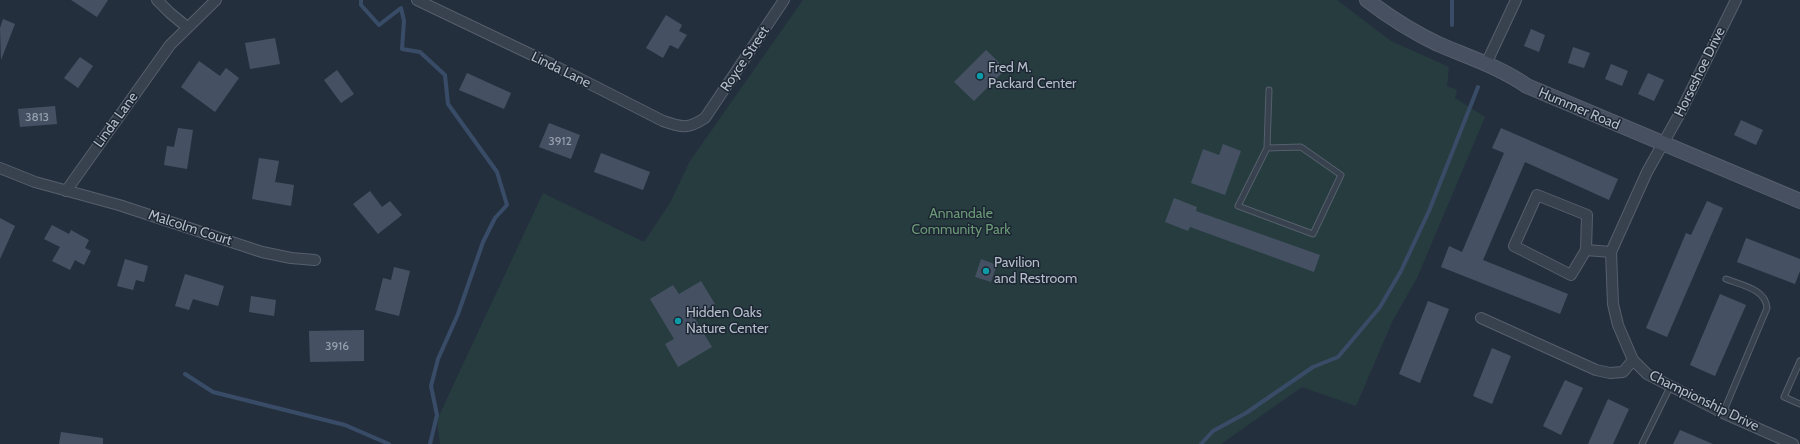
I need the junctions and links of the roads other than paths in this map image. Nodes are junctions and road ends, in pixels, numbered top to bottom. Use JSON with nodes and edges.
{"nodes":[{"id":1,"x":157,"y":0,"type":"edge"},
{"id":2,"x":216,"y":0,"type":"edge"},
{"id":3,"x":417,"y":0,"type":"edge"},
{"id":4,"x":784,"y":0,"type":"edge"},
{"id":5,"x":1368,"y":0,"type":"edge"},
{"id":6,"x":1516,"y":0,"type":"edge"},
{"id":7,"x":1736,"y":0,"type":"edge"},
{"id":8,"x":188,"y":27,"type":"junction"},
{"id":9,"x":1486,"y":64,"type":"junction"},
{"id":10,"x":1269,"y":90,"type":"dead end"},
{"id":11,"x":705,"y":118,"type":"joint"},
{"id":12,"x":1663,"y":143,"type":"junction"},
{"id":13,"x":1267,"y":148,"type":"junction"},
{"id":14,"x":0,"y":168,"type":"edge"},
{"id":15,"x":66,"y":191,"type":"junction"},
{"id":16,"x":1800,"y":201,"type":"edge"},
{"id":17,"x":1586,"y":250,"type":"junction"},
{"id":18,"x":1611,"y":252,"type":"junction"},
{"id":19,"x":315,"y":260,"type":"dead end"},
{"id":20,"x":1726,"y":279,"type":"dead end"},
{"id":21,"x":1481,"y":318,"type":"dead end"},
{"id":22,"x":1633,"y":360,"type":"junction"},
{"id":23,"x":1800,"y":361,"type":"edge"},
{"id":24,"x":1670,"y":387,"type":"junction"},
{"id":25,"x":1800,"y":404,"type":"edge"},
{"id":26,"x":1723,"y":413,"type":"junction"},
{"id":27,"x":1787,"y":443,"type":"edge"},
{"id":28,"x":1642,"y":444,"type":"edge"}],
"edges":[{"from":1,"to":8,"type":"street"},
{"from":2,"to":8,"type":"street","name":"Linda Lane"},
{"from":3,"to":11,"type":"street","name":"Linda Lane"},
{"from":4,"to":11,"type":"street","name":"Royce Street"},
{"from":5,"to":9,"type":"main road","name":"Hummer Road"},
{"from":6,"to":9,"type":"street"},
{"from":7,"to":12,"type":"street","name":"Horseshoe Drive"},
{"from":8,"to":15,"type":"street","name":"Linda Lane"},
{"from":9,"to":12,"type":"main road","name":"Hummer Road"},
{"from":10,"to":13,"type":"lane"},
{"from":12,"to":16,"type":"main road","name":"Hummer Road"},
{"from":12,"to":18,"type":"street","name":"Championship Drive"},
{"from":13,"to":13,"type":"lane"},
{"from":14,"to":15,"type":"street"},
{"from":15,"to":19,"type":"street","name":"Malcolm Court"},
{"from":17,"to":17,"type":"street"},
{"from":17,"to":18,"type":"street"},
{"from":18,"to":22,"type":"street","name":"Championship Drive"},
{"from":20,"to":26,"type":"lane"},
{"from":21,"to":22,"type":"street"},
{"from":22,"to":24,"type":"street","name":"Championship Drive"},
{"from":23,"to":25,"type":"lane"},
{"from":24,"to":26,"type":"street","name":"Championship Drive"},
{"from":24,"to":28,"type":"lane"},
{"from":26,"to":27,"type":"street","name":"Championship Drive"}]}
